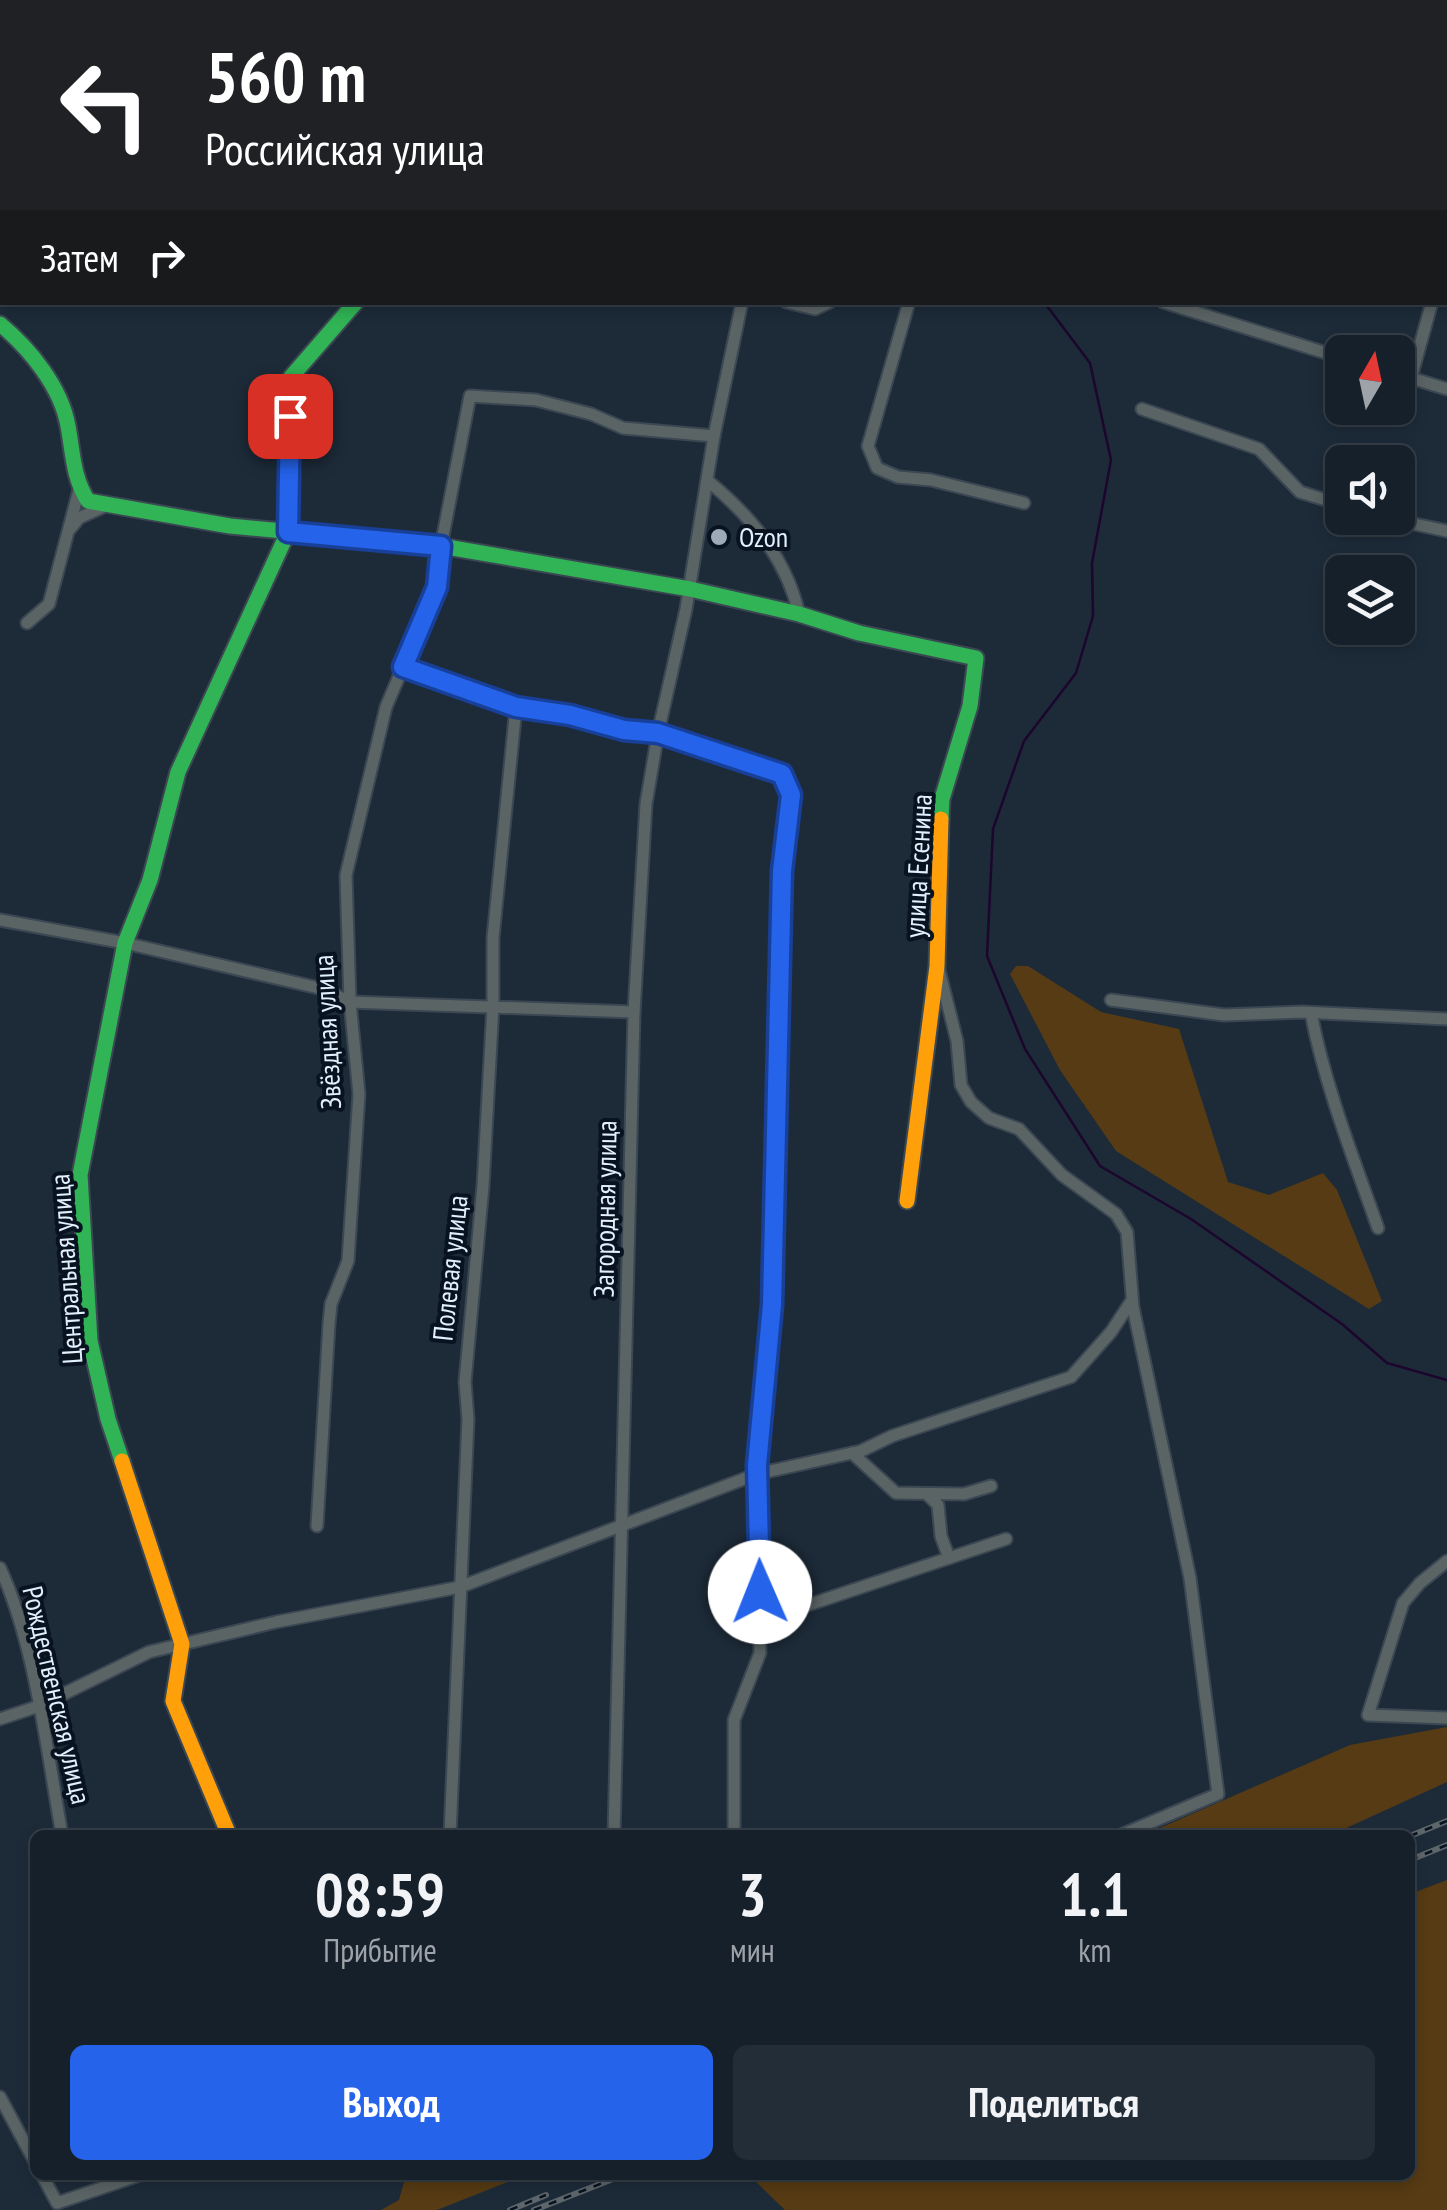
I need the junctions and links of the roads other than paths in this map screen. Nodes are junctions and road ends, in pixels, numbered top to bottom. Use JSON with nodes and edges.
{"nodes":[{"id":1,"x":353,"y":305,"type":"edge"},
{"id":2,"x":741,"y":305,"type":"edge"},
{"id":3,"x":798,"y":305,"type":"edge"},
{"id":4,"x":824,"y":305,"type":"edge"},
{"id":5,"x":908,"y":305,"type":"edge"},
{"id":6,"x":1172,"y":305,"type":"edge"},
{"id":7,"x":1431,"y":305,"type":"edge"},
{"id":8,"x":0,"y":324,"type":"edge"},
{"id":9,"x":1325,"y":353,"type":"edge"},
{"id":10,"x":1415,"y":367,"type":"edge"},
{"id":11,"x":1415,"y":379,"type":"edge"},
{"id":12,"x":1447,"y":389,"type":"edge"},
{"id":13,"x":1142,"y":410,"type":"dead end"},
{"id":14,"x":714,"y":436,"type":"junction"},
{"id":15,"x":708,"y":481,"type":"junction"},
{"id":16,"x":79,"y":490,"type":"junction"},
{"id":17,"x":1325,"y":500,"type":"edge"},
{"id":18,"x":1024,"y":503,"type":"dead end"},
{"id":19,"x":103,"y":506,"type":"junction"},
{"id":20,"x":1415,"y":525,"type":"edge"},
{"id":21,"x":288,"y":532,"type":"junction"},
{"id":22,"x":1447,"y":532,"type":"edge"},
{"id":23,"x":67,"y":533,"type":"junction"},
{"id":24,"x":441,"y":546,"type":"junction"},
{"id":25,"x":690,"y":590,"type":"junction"},
{"id":26,"x":798,"y":614,"type":"junction"},
{"id":27,"x":27,"y":623,"type":"dead end"},
{"id":28,"x":403,"y":667,"type":"junction"},
{"id":29,"x":516,"y":707,"type":"junction"},
{"id":30,"x":658,"y":733,"type":"junction"},
{"id":31,"x":0,"y":920,"type":"edge"},
{"id":32,"x":124,"y":942,"type":"junction"},
{"id":33,"x":938,"y":966,"type":"junction"},
{"id":34,"x":1110,"y":1000,"type":"dead end"},
{"id":35,"x":350,"y":1002,"type":"junction"},
{"id":36,"x":492,"y":1005,"type":"junction"},
{"id":37,"x":634,"y":1012,"type":"junction"},
{"id":38,"x":1311,"y":1013,"type":"junction"},
{"id":39,"x":1447,"y":1019,"type":"edge"},
{"id":40,"x":906,"y":1201,"type":"dead end"},
{"id":41,"x":1378,"y":1228,"type":"dead end"},
{"id":42,"x":1132,"y":1300,"type":"junction"},
{"id":43,"x":852,"y":1453,"type":"junction"},
{"id":44,"x":757,"y":1474,"type":"junction"},
{"id":45,"x":991,"y":1486,"type":"dead end"},
{"id":46,"x":928,"y":1494,"type":"junction"},
{"id":47,"x":622,"y":1525,"type":"junction"},
{"id":48,"x":317,"y":1526,"type":"dead end"},
{"id":49,"x":1006,"y":1539,"type":"dead end"},
{"id":50,"x":950,"y":1558,"type":"junction"},
{"id":51,"x":1447,"y":1561,"type":"edge"},
{"id":52,"x":0,"y":1568,"type":"edge"},
{"id":53,"x":460,"y":1587,"type":"junction"},
{"id":54,"x":760,"y":1621,"type":"junction"},
{"id":55,"x":182,"y":1644,"type":"junction"},
{"id":56,"x":38,"y":1706,"type":"junction"},
{"id":57,"x":1447,"y":1718,"type":"edge"},
{"id":58,"x":0,"y":1719,"type":"edge"},
{"id":59,"x":61,"y":1830,"type":"edge"},
{"id":60,"x":227,"y":1830,"type":"edge"},
{"id":61,"x":450,"y":1830,"type":"edge"},
{"id":62,"x":614,"y":1830,"type":"edge"},
{"id":63,"x":734,"y":1830,"type":"edge"},
{"id":64,"x":1133,"y":1830,"type":"edge"},
{"id":65,"x":0,"y":2098,"type":"edge"},
{"id":66,"x":30,"y":2153,"type":"edge"},
{"id":67,"x":45,"y":2180,"type":"edge"},
{"id":68,"x":125,"y":2180,"type":"edge"}],
"edges":[{"from":1,"to":21,"type":"street"},
{"from":2,"to":14,"type":"street"},
{"from":3,"to":4,"type":"street"},
{"from":5,"to":18,"type":"street"},
{"from":6,"to":9,"type":"street"},
{"from":7,"to":10,"type":"street"},
{"from":8,"to":16,"type":"street"},
{"from":11,"to":12,"type":"street"},
{"from":13,"to":17,"type":"street"},
{"from":14,"to":15,"type":"street"},
{"from":14,"to":24,"type":"street"},
{"from":15,"to":25,"type":"street"},
{"from":15,"to":26,"type":"street"},
{"from":16,"to":19,"type":"street","name":"улица Есенина"},
{"from":16,"to":23,"type":"street"},
{"from":19,"to":21,"type":"street","name":"улица Есенина"},
{"from":19,"to":23,"type":"street"},
{"from":20,"to":22,"type":"street"},
{"from":21,"to":24,"type":"street","name":"улица Есенина"},
{"from":21,"to":32,"type":"street","name":"Центральная улица"},
{"from":23,"to":27,"type":"street"},
{"from":24,"to":25,"type":"street","name":"улица Есенина"},
{"from":24,"to":28,"type":"street","name":"Звёздная улица"},
{"from":25,"to":26,"type":"street","name":"улица Есенина"},
{"from":25,"to":30,"type":"street","name":"Загородная улица"},
{"from":26,"to":33,"type":"street","name":"улица Есенина"},
{"from":28,"to":29,"type":"street"},
{"from":28,"to":35,"type":"street","name":"Звёздная улица"},
{"from":29,"to":30,"type":"street"},
{"from":29,"to":36,"type":"street","name":"Полевая улица"},
{"from":30,"to":37,"type":"street","name":"Загородная улица"},
{"from":30,"to":44,"type":"street"},
{"from":31,"to":32,"type":"street"},
{"from":32,"to":35,"type":"street"},
{"from":32,"to":55,"type":"street","name":"Центральная улица"},
{"from":33,"to":40,"type":"street","name":"улица Есенина"},
{"from":33,"to":42,"type":"street"},
{"from":34,"to":38,"type":"street"},
{"from":35,"to":36,"type":"street"},
{"from":35,"to":48,"type":"street","name":"Звёздная улица"},
{"from":36,"to":37,"type":"street"},
{"from":36,"to":53,"type":"street","name":"Полевая улица"},
{"from":37,"to":47,"type":"street","name":"Загородная улица"},
{"from":38,"to":39,"type":"street"},
{"from":38,"to":41,"type":"street"},
{"from":42,"to":43,"type":"street"},
{"from":42,"to":64,"type":"street"},
{"from":43,"to":44,"type":"street"},
{"from":43,"to":46,"type":"street"},
{"from":44,"to":47,"type":"street"},
{"from":44,"to":54,"type":"street"},
{"from":45,"to":46,"type":"street"},
{"from":46,"to":50,"type":"street"},
{"from":47,"to":53,"type":"street"},
{"from":47,"to":62,"type":"street","name":"Загородная улица"},
{"from":49,"to":50,"type":"street"},
{"from":50,"to":54,"type":"street"},
{"from":51,"to":57,"type":"street"},
{"from":52,"to":56,"type":"street","name":"Рождественская улица"},
{"from":53,"to":55,"type":"street"},
{"from":53,"to":61,"type":"street","name":"Полевая улица"},
{"from":54,"to":63,"type":"street"},
{"from":55,"to":56,"type":"street"},
{"from":55,"to":60,"type":"street","name":"Центральная улица"},
{"from":56,"to":58,"type":"street"},
{"from":56,"to":59,"type":"street","name":"Рождественская улица"},
{"from":65,"to":66,"type":"street"},
{"from":67,"to":68,"type":"street"}]}
